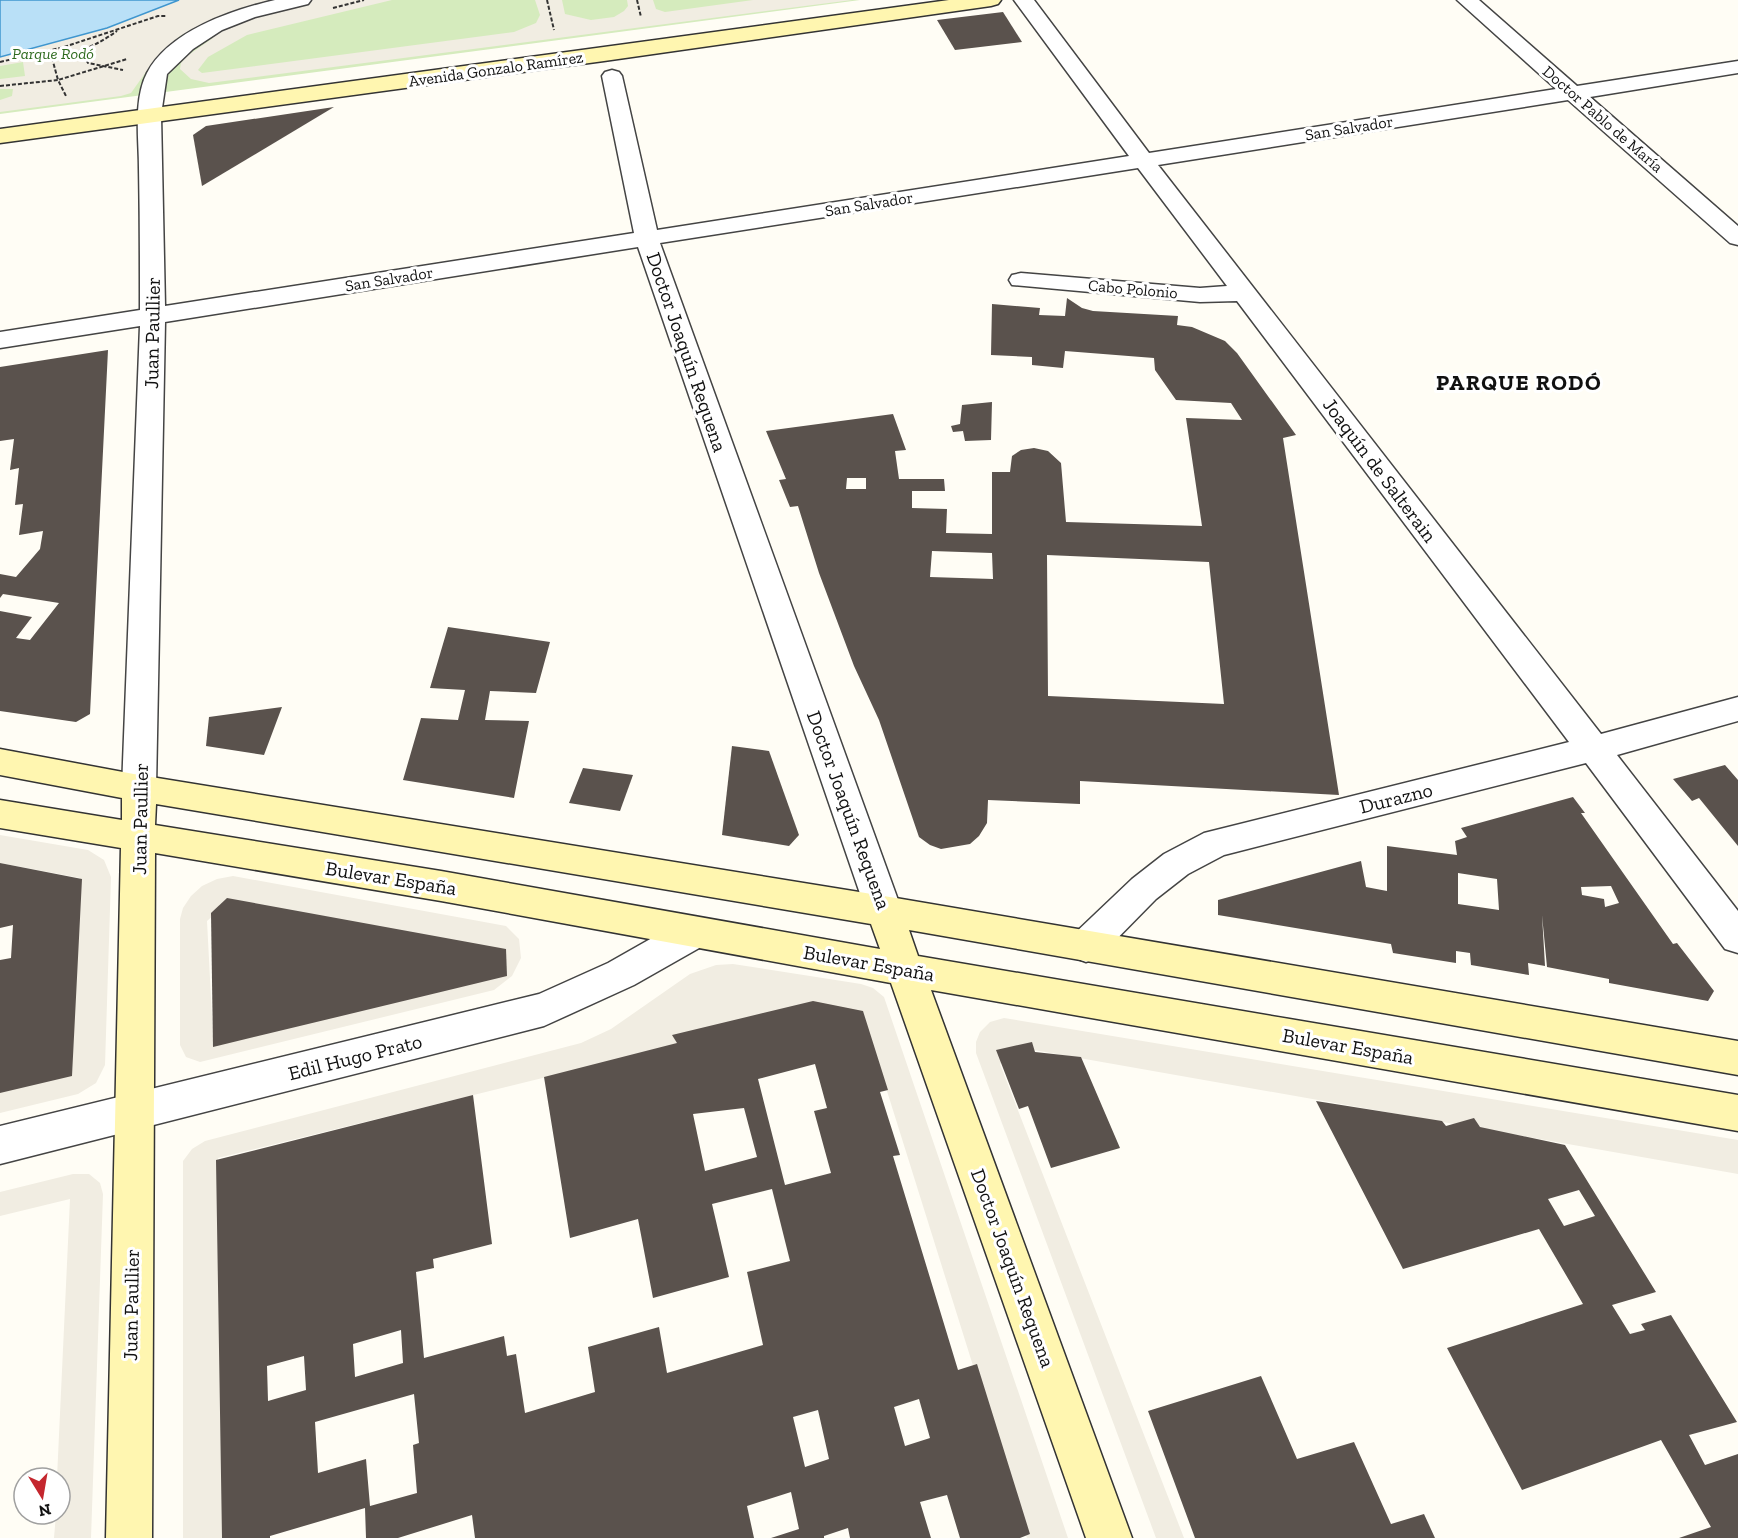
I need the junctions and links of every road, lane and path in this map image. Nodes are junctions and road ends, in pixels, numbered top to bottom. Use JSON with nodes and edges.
{"nodes":[{"id":1,"x":301,"y":0,"type":"edge"},
{"id":2,"x":364,"y":0,"type":"edge"},
{"id":3,"x":547,"y":0,"type":"edge"},
{"id":4,"x":911,"y":0,"type":"edge"},
{"id":5,"x":991,"y":0,"type":"edge"},
{"id":6,"x":1024,"y":0,"type":"edge"},
{"id":7,"x":1467,"y":0,"type":"edge"},
{"id":8,"x":332,"y":8,"type":"dead end"},
{"id":9,"x":175,"y":16,"type":"dead end"},
{"id":10,"x":120,"y":29,"type":"junction"},
{"id":11,"x":558,"y":46,"type":"junction"},
{"id":12,"x":80,"y":50,"type":"junction"},
{"id":13,"x":34,"y":55,"type":"junction"},
{"id":14,"x":135,"y":56,"type":"dead end"},
{"id":15,"x":52,"y":58,"type":"junction"},
{"id":16,"x":0,"y":62,"type":"edge"},
{"id":17,"x":1738,"y":67,"type":"edge"},
{"id":18,"x":104,"y":68,"type":"junction"},
{"id":19,"x":126,"y":70,"type":"dead end"},
{"id":20,"x":612,"y":76,"type":"dead end"},
{"id":21,"x":58,"y":80,"type":"junction"},
{"id":22,"x":0,"y":86,"type":"edge"},
{"id":23,"x":1573,"y":93,"type":"junction"},
{"id":24,"x":151,"y":108,"type":"junction"},
{"id":25,"x":66,"y":112,"type":"junction"},
{"id":26,"x":0,"y":120,"type":"edge"},
{"id":27,"x":0,"y":135,"type":"edge"},
{"id":28,"x":1143,"y":160,"type":"junction"},
{"id":29,"x":1738,"y":238,"type":"edge"},
{"id":30,"x":647,"y":239,"type":"junction"},
{"id":31,"x":1021,"y":280,"type":"dead end"},
{"id":32,"x":1245,"y":293,"type":"junction"},
{"id":33,"x":153,"y":316,"type":"junction"},
{"id":34,"x":0,"y":340,"type":"edge"},
{"id":35,"x":1738,"y":710,"type":"edge"},
{"id":36,"x":1593,"y":749,"type":"junction"},
{"id":37,"x":0,"y":762,"type":"edge"},
{"id":38,"x":140,"y":788,"type":"junction"},
{"id":39,"x":0,"y":814,"type":"edge"},
{"id":40,"x":140,"y":838,"type":"junction"},
{"id":41,"x":884,"y":911,"type":"junction"},
{"id":42,"x":695,"y":932,"type":"junction"},
{"id":43,"x":1738,"y":938,"type":"edge"},
{"id":44,"x":1086,"y":946,"type":"junction"},
{"id":45,"x":907,"y":970,"type":"junction"},
{"id":46,"x":1738,"y":1058,"type":"edge"},
{"id":47,"x":133,"y":1113,"type":"junction"},
{"id":48,"x":1738,"y":1113,"type":"edge"},
{"id":49,"x":0,"y":1145,"type":"edge"},
{"id":50,"x":129,"y":1538,"type":"edge"},
{"id":51,"x":1109,"y":1538,"type":"edge"}],
"edges":[{"from":1,"to":24,"type":"street","name":"Juan Paullier"},
{"from":2,"to":8,"type":"path"},
{"from":3,"to":11,"type":"path"},
{"from":4,"to":11,"type":"street","name":"Avenida Gonzalo Ramírez"},
{"from":5,"to":24,"type":"street","name":"Avenida Gonzalo Ramírez"},
{"from":6,"to":28,"type":"street","name":"Joaquín de Salterain"},
{"from":7,"to":23,"type":"street","name":"Doctor Pablo de María"},
{"from":9,"to":10,"type":"path"},
{"from":10,"to":12,"type":"path"},
{"from":10,"to":13,"type":"path"},
{"from":11,"to":24,"type":"street","name":"Avenida Gonzalo Ramírez"},
{"from":12,"to":15,"type":"path"},
{"from":12,"to":18,"type":"path"},
{"from":13,"to":15,"type":"path"},
{"from":13,"to":16,"type":"path"},
{"from":14,"to":18,"type":"path"},
{"from":15,"to":21,"type":"path"},
{"from":17,"to":23,"type":"street","name":"San Salvador"},
{"from":18,"to":19,"type":"path"},
{"from":18,"to":21,"type":"path"},
{"from":20,"to":30,"type":"street","name":"Doctor Joaquín Requena"},
{"from":21,"to":22,"type":"path"},
{"from":21,"to":25,"type":"path"},
{"from":23,"to":28,"type":"street","name":"San Salvador"},
{"from":23,"to":29,"type":"street","name":"Doctor Pablo de María"},
{"from":24,"to":25,"type":"street","name":"Avenida Gonzalo Ramírez"},
{"from":24,"to":27,"type":"street","name":"Avenida Gonzalo Ramírez"},
{"from":24,"to":33,"type":"street","name":"Juan Paullier"},
{"from":25,"to":26,"type":"street","name":"Avenida Gonzalo Ramírez"},
{"from":28,"to":30,"type":"street","name":"San Salvador"},
{"from":28,"to":32,"type":"street","name":"Joaquín de Salterain"},
{"from":30,"to":33,"type":"street","name":"San Salvador"},
{"from":30,"to":41,"type":"street","name":"Doctor Joaquín Requena"},
{"from":31,"to":32,"type":"street","name":"Cabo Polonio"},
{"from":32,"to":36,"type":"street","name":"Joaquín de Salterain"},
{"from":33,"to":34,"type":"street","name":"San Salvador"},
{"from":33,"to":38,"type":"street","name":"Juan Paullier"},
{"from":35,"to":36,"type":"street","name":"Durazno"},
{"from":36,"to":43,"type":"street","name":"Joaquín de Salterain"},
{"from":36,"to":44,"type":"street","name":"Durazno"},
{"from":37,"to":38,"type":"street"},
{"from":38,"to":40,"type":"street","name":"Juan Paullier"},
{"from":38,"to":41,"type":"street"},
{"from":39,"to":40,"type":"street","name":"Bulevar España"},
{"from":40,"to":42,"type":"street","name":"Bulevar España"},
{"from":40,"to":47,"type":"street","name":"Juan Paullier"},
{"from":41,"to":44,"type":"street"},
{"from":41,"to":45,"type":"street","name":"Doctor Joaquín Requena"},
{"from":42,"to":45,"type":"street","name":"Bulevar España"},
{"from":42,"to":47,"type":"street","name":"Edil Hugo Prato"},
{"from":44,"to":46,"type":"street"},
{"from":45,"to":48,"type":"street","name":"Bulevar España"},
{"from":45,"to":51,"type":"street","name":"Doctor Joaquín Requena"},
{"from":47,"to":49,"type":"street","name":"Edil Hugo Prato"},
{"from":47,"to":50,"type":"street","name":"Juan Paullier"}]}
